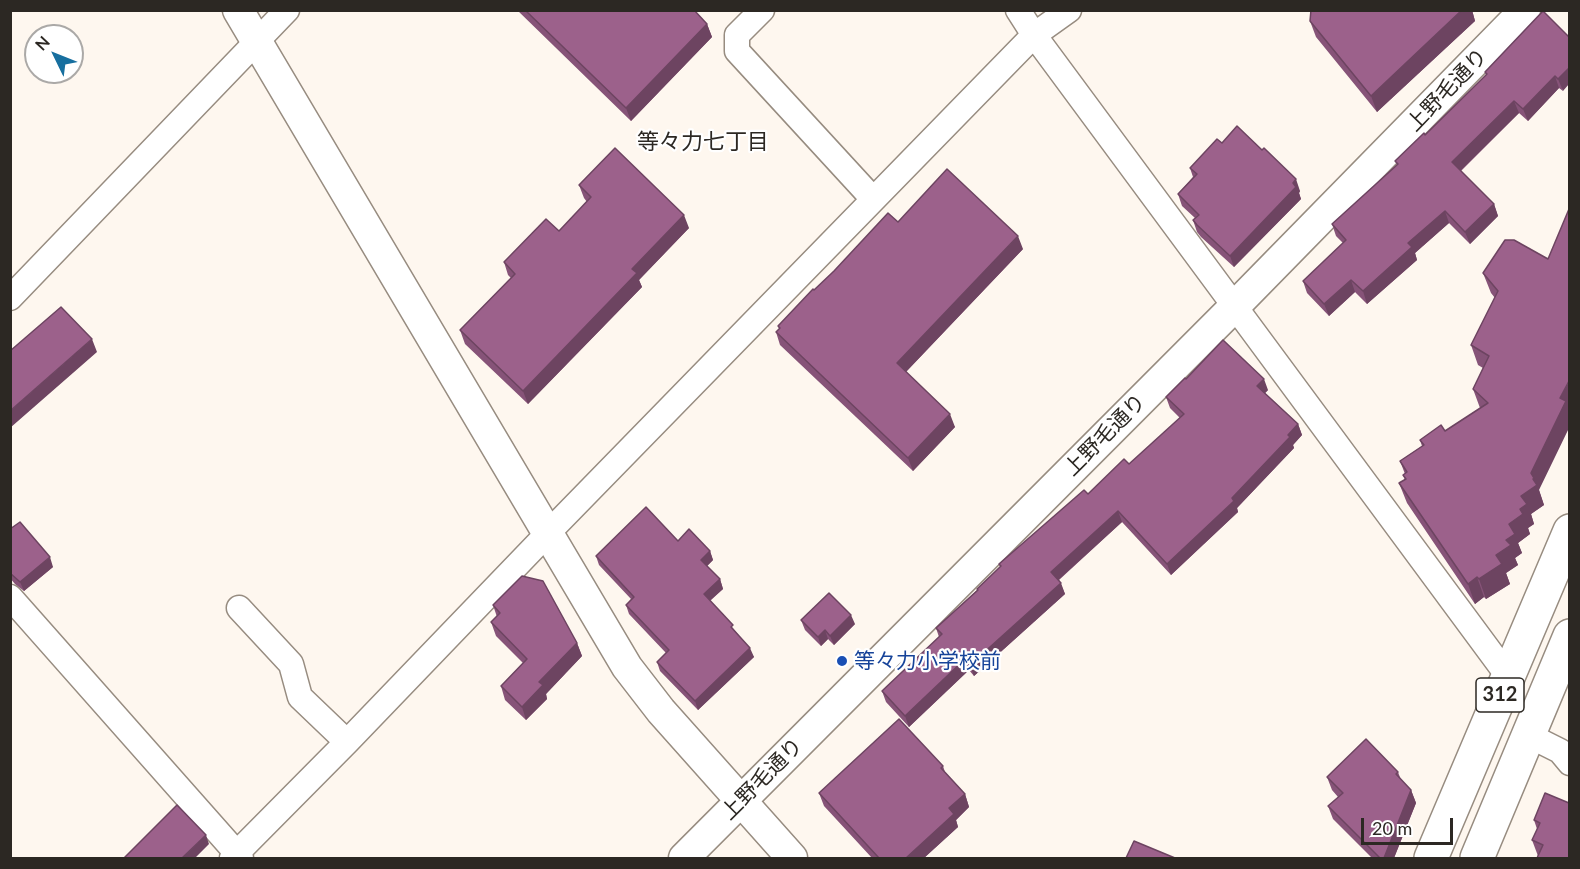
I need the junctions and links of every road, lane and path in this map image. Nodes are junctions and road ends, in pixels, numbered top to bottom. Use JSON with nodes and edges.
{"nodes":[{"id":1,"x":238,"y":10,"type":"edge"},
{"id":2,"x":287,"y":10,"type":"edge"},
{"id":3,"x":762,"y":10,"type":"edge"},
{"id":4,"x":1018,"y":10,"type":"edge"},
{"id":5,"x":1069,"y":10,"type":"edge"},
{"id":6,"x":1525,"y":10,"type":"edge"},
{"id":7,"x":1034,"y":35,"type":"junction"},
{"id":8,"x":257,"y":42,"type":"junction"},
{"id":9,"x":873,"y":199,"type":"junction"},
{"id":10,"x":10,"y":298,"type":"edge"},
{"id":11,"x":1235,"y":306,"type":"junction"},
{"id":12,"x":1569,"y":531,"type":"edge"},
{"id":13,"x":548,"y":533,"type":"junction"},
{"id":14,"x":10,"y":597,"type":"edge"},
{"id":15,"x":239,"y":608,"type":"dead end"},
{"id":16,"x":1569,"y":636,"type":"edge"},
{"id":17,"x":1508,"y":676,"type":"junction"},
{"id":18,"x":1528,"y":735,"type":"junction"},
{"id":19,"x":347,"y":742,"type":"junction"},
{"id":20,"x":1569,"y":763,"type":"edge"},
{"id":21,"x":740,"y":802,"type":"junction"},
{"id":22,"x":237,"y":857,"type":"edge"},
{"id":23,"x":684,"y":858,"type":"edge"},
{"id":24,"x":792,"y":858,"type":"edge"},
{"id":25,"x":1431,"y":858,"type":"edge"},
{"id":26,"x":1477,"y":858,"type":"edge"}],
"edges":[{"from":1,"to":8,"type":"street"},
{"from":2,"to":8,"type":"street"},
{"from":3,"to":9,"type":"street"},
{"from":4,"to":7,"type":"street"},
{"from":5,"to":7,"type":"street"},
{"from":6,"to":11,"type":"street","name":"上野毛通り"},
{"from":7,"to":9,"type":"street"},
{"from":7,"to":11,"type":"street"},
{"from":8,"to":10,"type":"street"},
{"from":8,"to":13,"type":"street"},
{"from":9,"to":13,"type":"street"},
{"from":11,"to":17,"type":"street"},
{"from":11,"to":21,"type":"street","name":"上野毛通り"},
{"from":12,"to":17,"type":"main road","number":"312"},
{"from":13,"to":19,"type":"street"},
{"from":13,"to":21,"type":"street"},
{"from":14,"to":22,"type":"street"},
{"from":15,"to":19,"type":"street"},
{"from":16,"to":18,"type":"main road","number":"312"},
{"from":17,"to":25,"type":"main road","number":"312"},
{"from":18,"to":20,"type":"street"},
{"from":18,"to":26,"type":"main road","number":"312"},
{"from":19,"to":22,"type":"street"},
{"from":21,"to":23,"type":"street","name":"上野毛通り"},
{"from":21,"to":24,"type":"street"}]}
